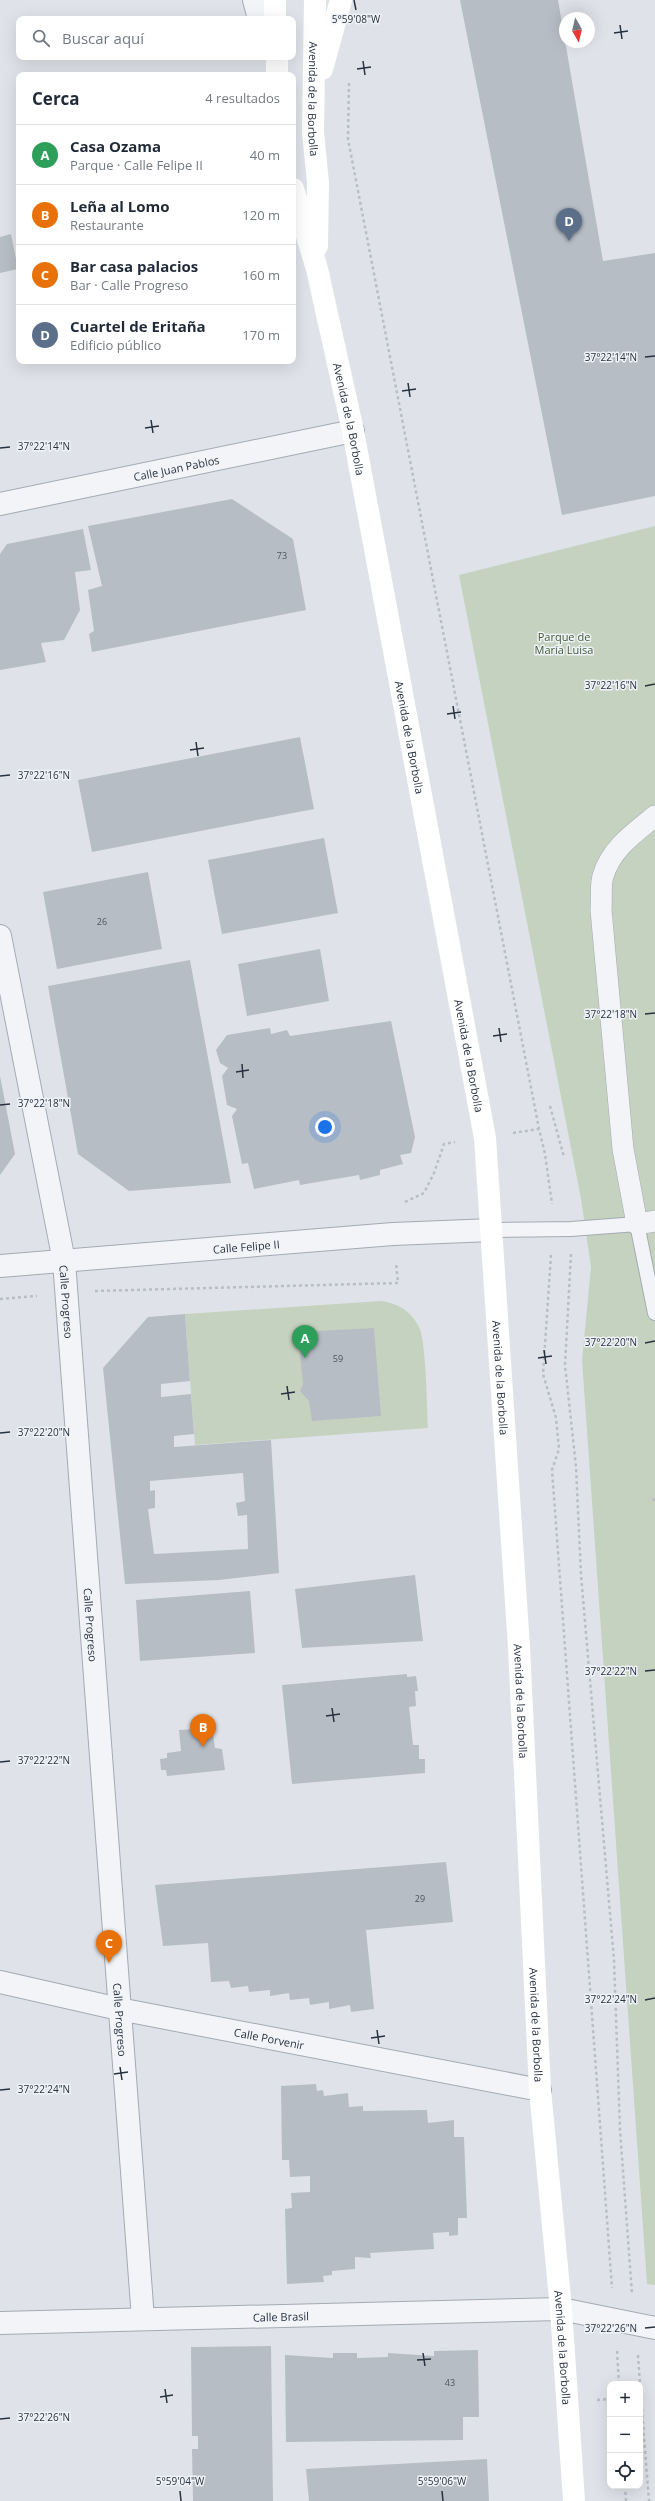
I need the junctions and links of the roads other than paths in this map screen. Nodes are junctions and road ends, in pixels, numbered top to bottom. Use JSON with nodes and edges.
{"nodes":[{"id":1,"x":254,"y":0,"type":"edge"},
{"id":2,"x":275,"y":0,"type":"edge"},
{"id":3,"x":315,"y":0,"type":"edge"},
{"id":4,"x":341,"y":0,"type":"edge"},
{"id":5,"x":258,"y":16,"type":"edge"},
{"id":6,"x":275,"y":16,"type":"edge"},
{"id":7,"x":269,"y":60,"type":"edge"},
{"id":8,"x":277,"y":60,"type":"edge"},
{"id":9,"x":271,"y":72,"type":"edge"},
{"id":10,"x":277,"y":72,"type":"edge"},
{"id":11,"x":314,"y":99,"type":"junction"},
{"id":12,"x":296,"y":199,"type":"edge"},
{"id":13,"x":317,"y":269,"type":"junction"},
{"id":14,"x":353,"y":431,"type":"junction"},
{"id":15,"x":0,"y":504,"type":"edge"},
{"id":16,"x":655,"y":816,"type":"edge"},
{"id":17,"x":0,"y":936,"type":"edge"},
{"id":18,"x":646,"y":1222,"type":"edge"},
{"id":19,"x":492,"y":1230,"type":"junction"},
{"id":20,"x":64,"y":1261,"type":"junction"},
{"id":21,"x":0,"y":1266,"type":"edge"},
{"id":22,"x":655,"y":1313,"type":"edge"},
{"id":23,"x":0,"y":1982,"type":"edge"},
{"id":24,"x":119,"y":2009,"type":"junction"},
{"id":25,"x":540,"y":2090,"type":"junction"},
{"id":26,"x":561,"y":2309,"type":"junction"},
{"id":27,"x":143,"y":2319,"type":"junction"},
{"id":28,"x":0,"y":2323,"type":"edge"},
{"id":29,"x":645,"y":2326,"type":"edge"},
{"id":30,"x":574,"y":2501,"type":"edge"}],
"edges":[{"from":1,"to":5,"type":"street"},
{"from":2,"to":6,"type":"main road"},
{"from":3,"to":11,"type":"main road","name":"Avenida de la Borbolla"},
{"from":4,"to":11,"type":"main road"},
{"from":7,"to":9,"type":"street"},
{"from":8,"to":10,"type":"main road"},
{"from":11,"to":13,"type":"main road","name":"Avenida de la Borbolla"},
{"from":12,"to":13,"type":"main road","name":"Avenida de la Borbolla"},
{"from":13,"to":14,"type":"main road","name":"Avenida de la Borbolla"},
{"from":14,"to":15,"type":"street","name":"Calle Juan Pablos"},
{"from":14,"to":19,"type":"main road","name":"Avenida de la Borbolla"},
{"from":16,"to":18,"type":"street"},
{"from":17,"to":20,"type":"street","name":"Calle Progreso"},
{"from":18,"to":19,"type":"lane"},
{"from":18,"to":22,"type":"lane"},
{"from":19,"to":20,"type":"street","name":"Calle Felipe II"},
{"from":19,"to":25,"type":"main road","name":"Avenida de la Borbolla"},
{"from":20,"to":21,"type":"street","name":"Calle Felipe II"},
{"from":20,"to":24,"type":"street","name":"Calle Progreso"},
{"from":23,"to":24,"type":"street","name":"Calle Porvenir"},
{"from":24,"to":25,"type":"street","name":"Calle Porvenir"},
{"from":24,"to":27,"type":"street","name":"Calle Progreso"},
{"from":25,"to":26,"type":"main road","name":"Avenida de la Borbolla"},
{"from":26,"to":27,"type":"street","name":"Calle Brasil"},
{"from":26,"to":29,"type":"street","name":"Calle Brasil"},
{"from":26,"to":30,"type":"main road","name":"Avenida de la Borbolla"},
{"from":27,"to":28,"type":"street","name":"Calle Brasil"}]}
